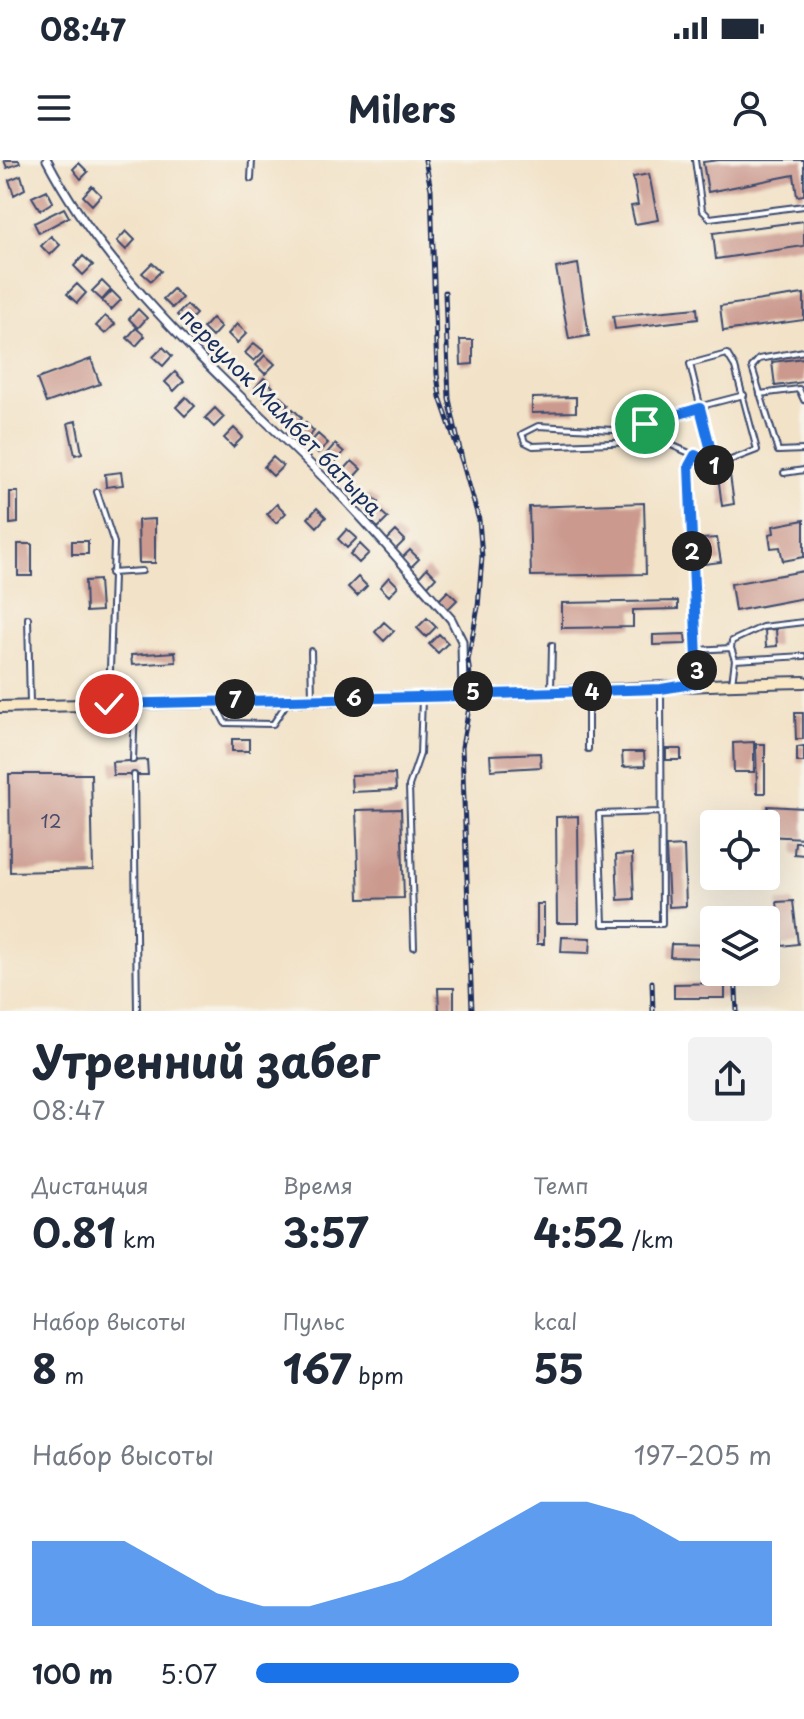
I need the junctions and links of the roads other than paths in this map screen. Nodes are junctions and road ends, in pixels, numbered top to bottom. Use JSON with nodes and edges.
{"nodes":[{"id":1,"x":47,"y":160,"type":"edge"},
{"id":2,"x":252,"y":160,"type":"edge"},
{"id":3,"x":695,"y":160,"type":"edge"},
{"id":4,"x":251,"y":179,"type":"dead end"},
{"id":5,"x":804,"y":206,"type":"edge"},
{"id":6,"x":804,"y":351,"type":"edge"},
{"id":7,"x":760,"y":394,"type":"junction"},
{"id":8,"x":744,"y":395,"type":"junction"},
{"id":9,"x":804,"y":400,"type":"edge"},
{"id":10,"x":700,"y":408,"type":"junction"},
{"id":11,"x":804,"y":450,"type":"edge"},
{"id":12,"x":695,"y":455,"type":"junction"},
{"id":13,"x":715,"y":466,"type":"junction"},
{"id":14,"x":804,"y":470,"type":"edge"},
{"id":15,"x":784,"y":473,"type":"dead end"},
{"id":16,"x":97,"y":492,"type":"dead end"},
{"id":17,"x":142,"y":571,"type":"dead end"},
{"id":18,"x":111,"y":573,"type":"junction"},
{"id":19,"x":28,"y":618,"type":"dead end"},
{"id":20,"x":804,"y":622,"type":"edge"},
{"id":21,"x":552,"y":645,"type":"dead end"},
{"id":22,"x":731,"y":648,"type":"junction"},
{"id":23,"x":696,"y":650,"type":"junction"},
{"id":24,"x":311,"y":651,"type":"dead end"},
{"id":25,"x":804,"y":656,"type":"edge"},
{"id":26,"x":735,"y":660,"type":"junction"},
{"id":27,"x":804,"y":682,"type":"edge"},
{"id":28,"x":698,"y":683,"type":"junction"},
{"id":29,"x":732,"y":683,"type":"junction"},
{"id":30,"x":661,"y":689,"type":"junction"},
{"id":31,"x":588,"y":691,"type":"junction"},
{"id":32,"x":551,"y":692,"type":"junction"},
{"id":33,"x":422,"y":696,"type":"junction"},
{"id":34,"x":463,"y":696,"type":"junction"},
{"id":35,"x":290,"y":698,"type":"junction"},
{"id":36,"x":312,"y":698,"type":"junction"},
{"id":37,"x":213,"y":700,"type":"junction"},
{"id":38,"x":135,"y":703,"type":"junction"},
{"id":39,"x":109,"y":704,"type":"junction"},
{"id":40,"x":30,"y":706,"type":"junction"},
{"id":41,"x":0,"y":707,"type":"edge"},
{"id":42,"x":588,"y":749,"type":"dead end"},
{"id":43,"x":133,"y":760,"type":"dead end"},
{"id":44,"x":134,"y":775,"type":"dead end"},
{"id":45,"x":661,"y":812,"type":"junction"},
{"id":46,"x":414,"y":947,"type":"dead end"},
{"id":47,"x":137,"y":1011,"type":"edge"}],
"edges":[{"from":1,"to":34,"type":"street","name":"переулок Мамбет батыра"},
{"from":2,"to":4,"type":"lane"},
{"from":3,"to":5,"type":"lane"},
{"from":6,"to":7,"type":"lane"},
{"from":7,"to":9,"type":"lane"},
{"from":7,"to":11,"type":"lane"},
{"from":8,"to":10,"type":"lane"},
{"from":8,"to":10,"type":"lane"},
{"from":8,"to":13,"type":"lane"},
{"from":10,"to":12,"type":"lane"},
{"from":10,"to":13,"type":"lane"},
{"from":12,"to":13,"type":"lane"},
{"from":12,"to":23,"type":"lane"},
{"from":14,"to":15,"type":"lane"},
{"from":16,"to":18,"type":"lane"},
{"from":17,"to":18,"type":"lane"},
{"from":18,"to":39,"type":"lane"},
{"from":19,"to":40,"type":"lane"},
{"from":20,"to":22,"type":"lane"},
{"from":21,"to":32,"type":"lane"},
{"from":22,"to":23,"type":"lane"},
{"from":22,"to":26,"type":"lane"},
{"from":23,"to":28,"type":"lane"},
{"from":24,"to":36,"type":"lane"},
{"from":25,"to":26,"type":"lane"},
{"from":26,"to":29,"type":"lane"},
{"from":27,"to":29,"type":"street"},
{"from":28,"to":29,"type":"street"},
{"from":28,"to":30,"type":"street"},
{"from":30,"to":31,"type":"street"},
{"from":30,"to":45,"type":"lane"},
{"from":31,"to":32,"type":"street"},
{"from":31,"to":42,"type":"lane"},
{"from":32,"to":34,"type":"street"},
{"from":33,"to":34,"type":"street"},
{"from":33,"to":36,"type":"street"},
{"from":33,"to":46,"type":"lane"},
{"from":35,"to":36,"type":"street"},
{"from":35,"to":37,"type":"street"},
{"from":35,"to":37,"type":"lane"},
{"from":37,"to":38,"type":"street"},
{"from":38,"to":39,"type":"street"},
{"from":38,"to":43,"type":"lane"},
{"from":39,"to":40,"type":"street"},
{"from":40,"to":41,"type":"street"},
{"from":44,"to":47,"type":"lane"},
{"from":45,"to":45,"type":"lane"}]}
